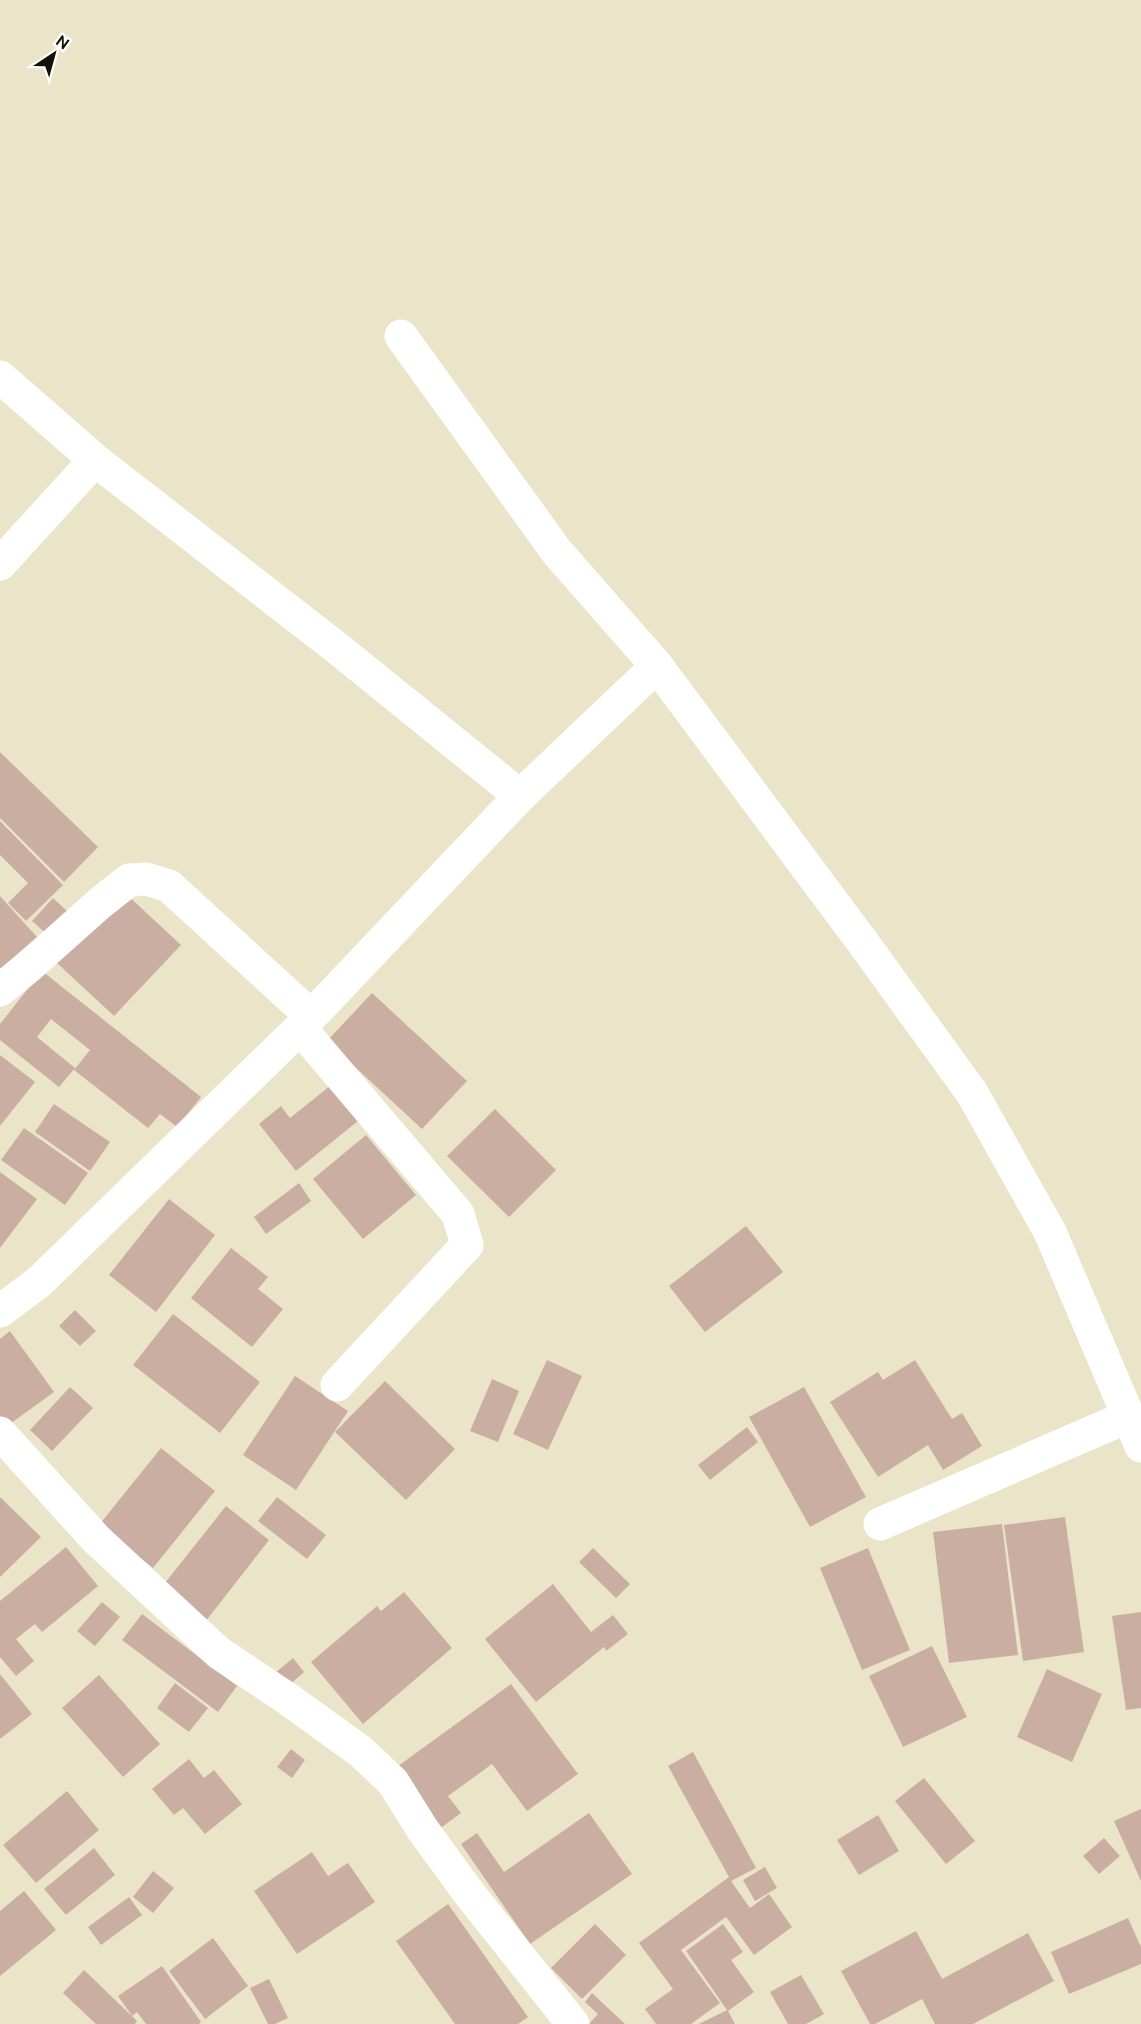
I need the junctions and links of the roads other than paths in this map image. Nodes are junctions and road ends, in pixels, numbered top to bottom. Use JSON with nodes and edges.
{"nodes":[{"id":1,"x":401,"y":336,"type":"dead end"},
{"id":2,"x":0,"y":377,"type":"edge"},
{"id":3,"x":95,"y":460,"type":"junction"},
{"id":4,"x":0,"y":564,"type":"edge"},
{"id":5,"x":657,"y":666,"type":"junction"},
{"id":6,"x":520,"y":796,"type":"junction"},
{"id":7,"x":0,"y":990,"type":"edge"},
{"id":8,"x":305,"y":1022,"type":"junction"},
{"id":9,"x":0,"y":1311,"type":"edge"},
{"id":10,"x":337,"y":1385,"type":"dead end"},
{"id":11,"x":1134,"y":1432,"type":"edge"},
{"id":12,"x":0,"y":1433,"type":"edge"},
{"id":13,"x":880,"y":1524,"type":"dead end"},
{"id":14,"x":573,"y":2024,"type":"edge"}],
"edges":[{"from":1,"to":5,"type":"street"},
{"from":2,"to":3,"type":"street"},
{"from":3,"to":4,"type":"street"},
{"from":3,"to":6,"type":"street"},
{"from":5,"to":6,"type":"street"},
{"from":5,"to":11,"type":"street"},
{"from":6,"to":8,"type":"street"},
{"from":7,"to":8,"type":"street"},
{"from":8,"to":9,"type":"street"},
{"from":8,"to":10,"type":"street"},
{"from":11,"to":13,"type":"street"},
{"from":12,"to":14,"type":"street"}]}
